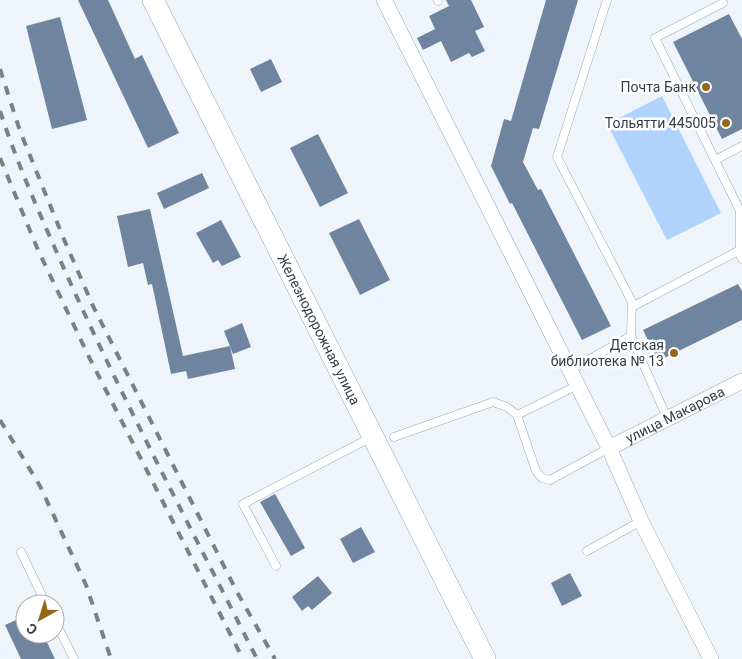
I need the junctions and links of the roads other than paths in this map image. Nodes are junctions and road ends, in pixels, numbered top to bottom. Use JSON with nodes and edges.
{"nodes":[{"id":1,"x":153,"y":0,"type":"edge"},
{"id":2,"x":384,"y":0,"type":"edge"},
{"id":3,"x":607,"y":0,"type":"edge"},
{"id":4,"x":723,"y":3,"type":"dead end"},
{"id":5,"x":742,"y":146,"type":"edge"},
{"id":6,"x":715,"y":160,"type":"junction"},
{"id":7,"x":741,"y":211,"type":"edge"},
{"id":8,"x":741,"y":255,"type":"edge"},
{"id":9,"x":632,"y":307,"type":"junction"},
{"id":10,"x":631,"y":336,"type":"junction"},
{"id":11,"x":570,"y":370,"type":"junction"},
{"id":12,"x":742,"y":381,"type":"edge"},
{"id":13,"x":578,"y":385,"type":"junction"},
{"id":14,"x":517,"y":415,"type":"junction"},
{"id":15,"x":667,"y":418,"type":"junction"},
{"id":16,"x":373,"y":436,"type":"junction"},
{"id":17,"x":394,"y":437,"type":"dead end"},
{"id":18,"x":608,"y":448,"type":"junction"},
{"id":19,"x":641,"y":521,"type":"junction"},
{"id":20,"x":20,"y":552,"type":"dead end"},
{"id":21,"x":587,"y":552,"type":"dead end"},
{"id":22,"x":276,"y":566,"type":"dead end"},
{"id":23,"x":41,"y":594,"type":"edge"},
{"id":24,"x":65,"y":641,"type":"edge"},
{"id":25,"x":74,"y":659,"type":"edge"},
{"id":26,"x":485,"y":659,"type":"edge"},
{"id":27,"x":712,"y":659,"type":"edge"}],
"edges":[{"from":1,"to":16,"type":"main road","name":"Железнодорожная улица"},
{"from":2,"to":11,"type":"street"},
{"from":3,"to":9,"type":"lane"},
{"from":4,"to":6,"type":"lane"},
{"from":5,"to":6,"type":"lane"},
{"from":6,"to":7,"type":"lane"},
{"from":7,"to":8,"type":"lane"},
{"from":8,"to":9,"type":"lane"},
{"from":9,"to":10,"type":"lane"},
{"from":10,"to":11,"type":"lane"},
{"from":10,"to":15,"type":"lane"},
{"from":11,"to":13,"type":"street"},
{"from":12,"to":15,"type":"street","name":"улица Макарова"},
{"from":13,"to":14,"type":"lane"},
{"from":13,"to":18,"type":"street"},
{"from":14,"to":17,"type":"lane"},
{"from":14,"to":18,"type":"lane"},
{"from":15,"to":18,"type":"street","name":"улица Макарова"},
{"from":16,"to":22,"type":"lane"},
{"from":16,"to":26,"type":"main road","name":"Железнодорожная улица"},
{"from":18,"to":19,"type":"street"},
{"from":19,"to":21,"type":"lane"},
{"from":19,"to":27,"type":"street"},
{"from":20,"to":23,"type":"lane"},
{"from":24,"to":25,"type":"lane"}]}
